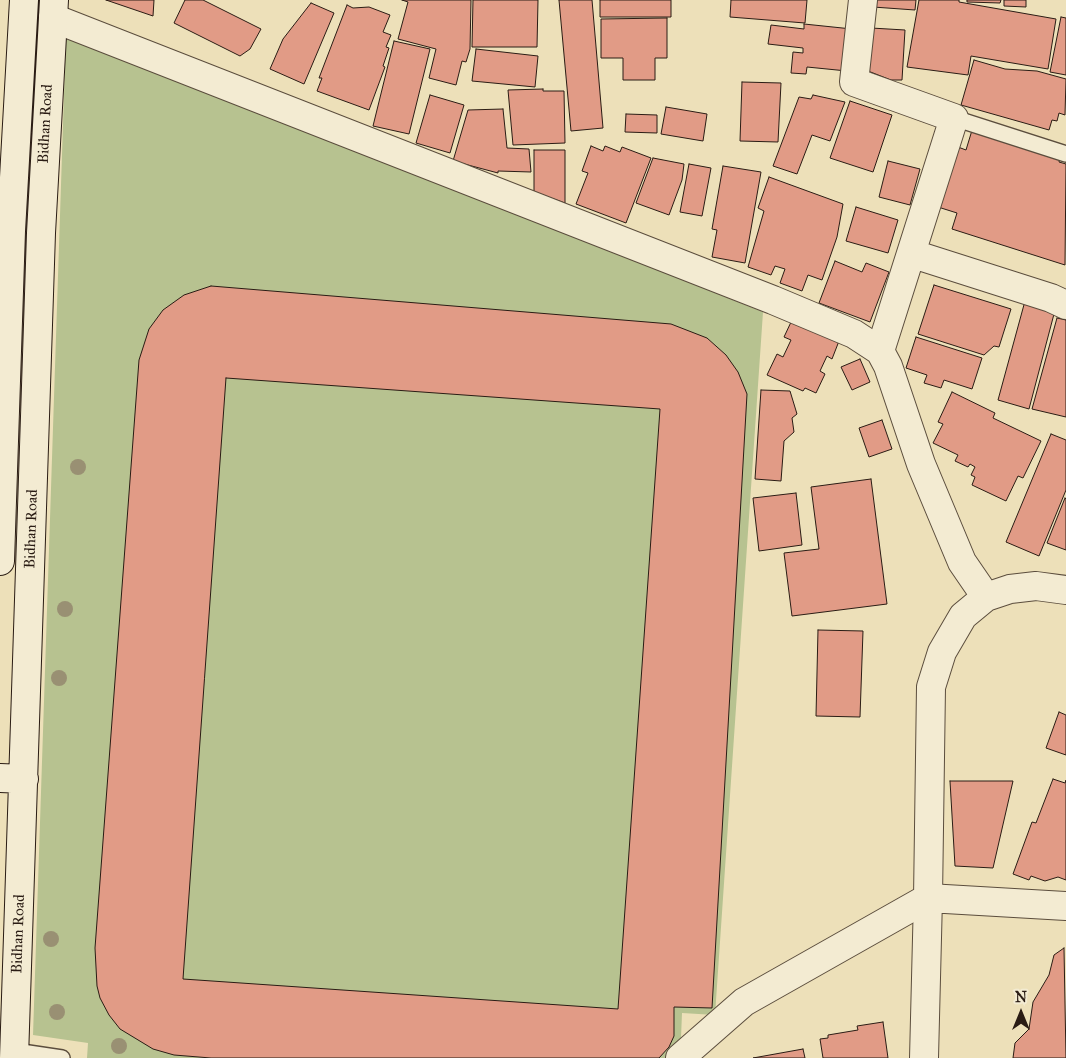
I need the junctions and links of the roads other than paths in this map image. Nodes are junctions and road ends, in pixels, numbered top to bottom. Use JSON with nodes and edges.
{"nodes":[{"id":1,"x":863,"y":0,"type":"edge"},
{"id":2,"x":24,"y":3,"type":"edge"},
{"id":3,"x":54,"y":9,"type":"edge"},
{"id":4,"x":954,"y":118,"type":"junction"},
{"id":5,"x":1066,"y":154,"type":"edge"},
{"id":6,"x":6,"y":230,"type":"edge"},
{"id":7,"x":913,"y":254,"type":"junction"},
{"id":8,"x":1066,"y":305,"type":"edge"},
{"id":9,"x":880,"y":351,"type":"junction"},
{"id":10,"x":4,"y":440,"type":"junction"},
{"id":11,"x":34,"y":441,"type":"junction"},
{"id":12,"x":0,"y":561,"type":"edge"},
{"id":13,"x":1066,"y":590,"type":"edge"},
{"id":14,"x":986,"y":597,"type":"junction"},
{"id":15,"x":12,"y":778,"type":"edge"},
{"id":16,"x":928,"y":898,"type":"junction"},
{"id":17,"x":1066,"y":906,"type":"edge"},
{"id":18,"x":14,"y":1054,"type":"edge"},
{"id":19,"x":62,"y":1058,"type":"edge"},
{"id":20,"x":680,"y":1058,"type":"edge"},
{"id":21,"x":924,"y":1058,"type":"edge"}],
"edges":[{"from":1,"to":4,"type":"street"},
{"from":2,"to":3,"type":"street"},
{"from":2,"to":6,"type":"street","name":"Bidhan Road"},
{"from":3,"to":9,"type":"street"},
{"from":3,"to":11,"type":"street","name":"Bidhan Road"},
{"from":4,"to":5,"type":"lane"},
{"from":4,"to":7,"type":"street"},
{"from":6,"to":10,"type":"street","name":"Bidhan Road"},
{"from":7,"to":8,"type":"street"},
{"from":7,"to":9,"type":"street"},
{"from":9,"to":14,"type":"street"},
{"from":10,"to":11,"type":"street"},
{"from":10,"to":12,"type":"street","name":"Bidhan Road"},
{"from":11,"to":15,"type":"street","name":"Bidhan Road"},
{"from":13,"to":14,"type":"street"},
{"from":14,"to":16,"type":"street"},
{"from":15,"to":18,"type":"street","name":"Bidhan Road"},
{"from":16,"to":17,"type":"street"},
{"from":16,"to":20,"type":"street"},
{"from":16,"to":21,"type":"street"},
{"from":18,"to":19,"type":"lane"}]}
